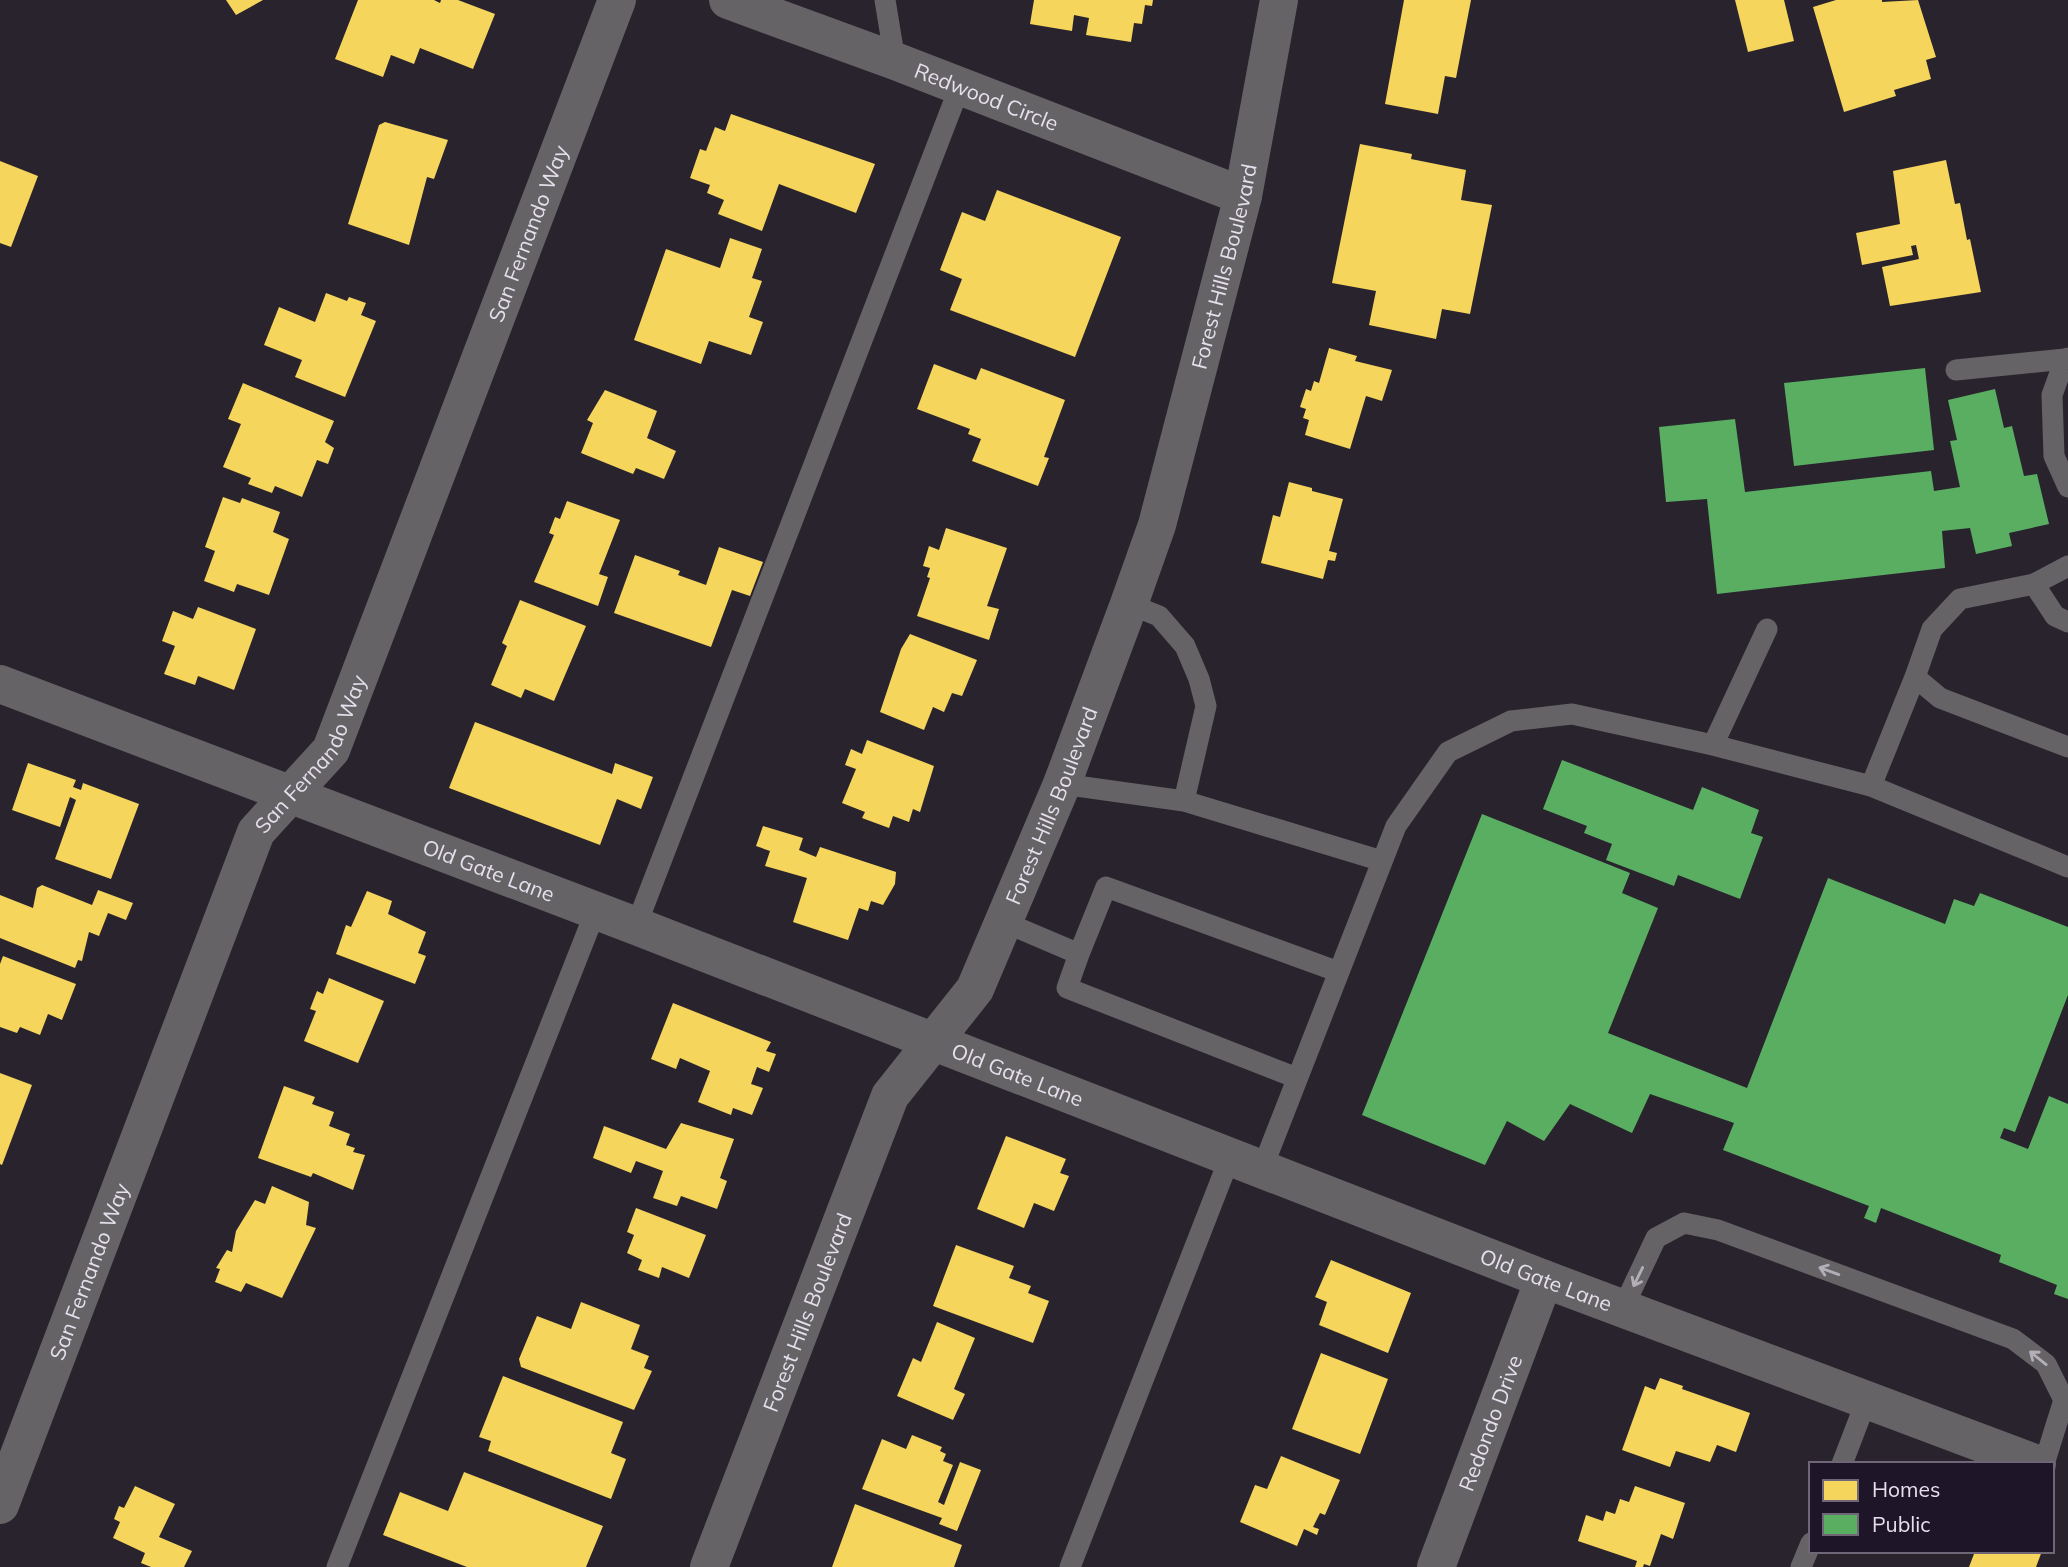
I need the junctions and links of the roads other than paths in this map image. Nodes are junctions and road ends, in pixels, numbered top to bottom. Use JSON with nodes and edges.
{"nodes":[{"id":1,"x":617,"y":0,"type":"edge"},
{"id":2,"x":728,"y":0,"type":"edge"},
{"id":3,"x":885,"y":0,"type":"edge"},
{"id":4,"x":1279,"y":0,"type":"edge"},
{"id":5,"x":895,"y":61,"type":"junction"},
{"id":6,"x":960,"y":86,"type":"junction"},
{"id":7,"x":1243,"y":196,"type":"junction"},
{"id":8,"x":2066,"y":358,"type":"edge"},
{"id":9,"x":1956,"y":370,"type":"dead end"},
{"id":10,"x":2068,"y":487,"type":"edge"},
{"id":11,"x":2068,"y":566,"type":"edge"},
{"id":12,"x":2034,"y":584,"type":"junction"},
{"id":13,"x":1129,"y":604,"type":"junction"},
{"id":14,"x":2068,"y":622,"type":"edge"},
{"id":15,"x":1767,"y":629,"type":"dead end"},
{"id":16,"x":1915,"y":677,"type":"junction"},
{"id":17,"x":0,"y":684,"type":"edge"},
{"id":18,"x":1713,"y":745,"type":"junction"},
{"id":19,"x":2068,"y":747,"type":"edge"},
{"id":20,"x":1062,"y":784,"type":"junction"},
{"id":21,"x":1871,"y":786,"type":"junction"},
{"id":22,"x":290,"y":794,"type":"junction"},
{"id":23,"x":1184,"y":801,"type":"junction"},
{"id":24,"x":1382,"y":860,"type":"junction"},
{"id":25,"x":2068,"y":867,"type":"edge"},
{"id":26,"x":596,"y":910,"type":"junction"},
{"id":27,"x":1004,"y":922,"type":"junction"},
{"id":28,"x":636,"y":926,"type":"junction"},
{"id":29,"x":1079,"y":954,"type":"junction"},
{"id":30,"x":1339,"y":972,"type":"junction"},
{"id":31,"x":934,"y":1041,"type":"junction"},
{"id":32,"x":1297,"y":1078,"type":"junction"},
{"id":33,"x":1246,"y":1163,"type":"junction"},
{"id":34,"x":1544,"y":1279,"type":"junction"},
{"id":35,"x":1623,"y":1308,"type":"junction"},
{"id":36,"x":1867,"y":1399,"type":"junction"},
{"id":37,"x":1843,"y":1462,"type":"edge"},
{"id":38,"x":2032,"y":1462,"type":"edge"},
{"id":39,"x":2045,"y":1462,"type":"edge"},
{"id":40,"x":0,"y":1505,"type":"edge"},
{"id":41,"x":1809,"y":1548,"type":"edge"},
{"id":42,"x":337,"y":1567,"type":"edge"},
{"id":43,"x":709,"y":1567,"type":"edge"},
{"id":44,"x":1070,"y":1567,"type":"edge"},
{"id":45,"x":1436,"y":1567,"type":"edge"},
{"id":46,"x":1801,"y":1567,"type":"edge"}],
"edges":[{"from":1,"to":22,"type":"street","name":"San Fernando Way"},
{"from":2,"to":5,"type":"street","name":"Redwood Circle"},
{"from":3,"to":5,"type":"lane"},
{"from":4,"to":7,"type":"street","name":"Forest Hills Boulevard"},
{"from":5,"to":6,"type":"street","name":"Redwood Circle"},
{"from":6,"to":7,"type":"street","name":"Redwood Circle"},
{"from":6,"to":28,"type":"lane"},
{"from":7,"to":13,"type":"street","name":"Forest Hills Boulevard"},
{"from":8,"to":9,"type":"lane"},
{"from":8,"to":10,"type":"lane"},
{"from":11,"to":12,"type":"lane"},
{"from":12,"to":14,"type":"lane"},
{"from":12,"to":16,"type":"lane"},
{"from":13,"to":20,"type":"street","name":"Forest Hills Boulevard"},
{"from":13,"to":23,"type":"lane"},
{"from":15,"to":18,"type":"lane"},
{"from":16,"to":19,"type":"lane"},
{"from":16,"to":21,"type":"lane"},
{"from":17,"to":22,"type":"street","name":"Old Gate Lane"},
{"from":18,"to":21,"type":"lane"},
{"from":18,"to":24,"type":"lane"},
{"from":20,"to":23,"type":"lane"},
{"from":20,"to":27,"type":"street","name":"Forest Hills Boulevard"},
{"from":21,"to":25,"type":"lane"},
{"from":22,"to":26,"type":"street","name":"Old Gate Lane"},
{"from":22,"to":40,"type":"street","name":"San Fernando Way"},
{"from":23,"to":24,"type":"lane"},
{"from":24,"to":30,"type":"lane"},
{"from":26,"to":28,"type":"street","name":"Old Gate Lane"},
{"from":26,"to":42,"type":"lane"},
{"from":27,"to":29,"type":"lane"},
{"from":27,"to":31,"type":"street","name":"Forest Hills Boulevard"},
{"from":28,"to":31,"type":"street","name":"Old Gate Lane"},
{"from":29,"to":30,"type":"lane"},
{"from":29,"to":32,"type":"lane"},
{"from":30,"to":32,"type":"lane"},
{"from":31,"to":33,"type":"street","name":"Old Gate Lane"},
{"from":31,"to":43,"type":"street","name":"Forest Hills Boulevard"},
{"from":32,"to":33,"type":"lane"},
{"from":33,"to":34,"type":"street","name":"Old Gate Lane"},
{"from":33,"to":44,"type":"lane"},
{"from":34,"to":35,"type":"street","name":"Old Gate Lane"},
{"from":34,"to":45,"type":"street","name":"Redondo Drive"},
{"from":35,"to":36,"type":"street","name":"Old Gate Lane"},
{"from":39,"to":35,"type":"lane","one_way":true},
{"from":36,"to":37,"type":"lane"},
{"from":36,"to":38,"type":"street","name":"Old Gate Lane"},
{"from":41,"to":46,"type":"lane"}]}
